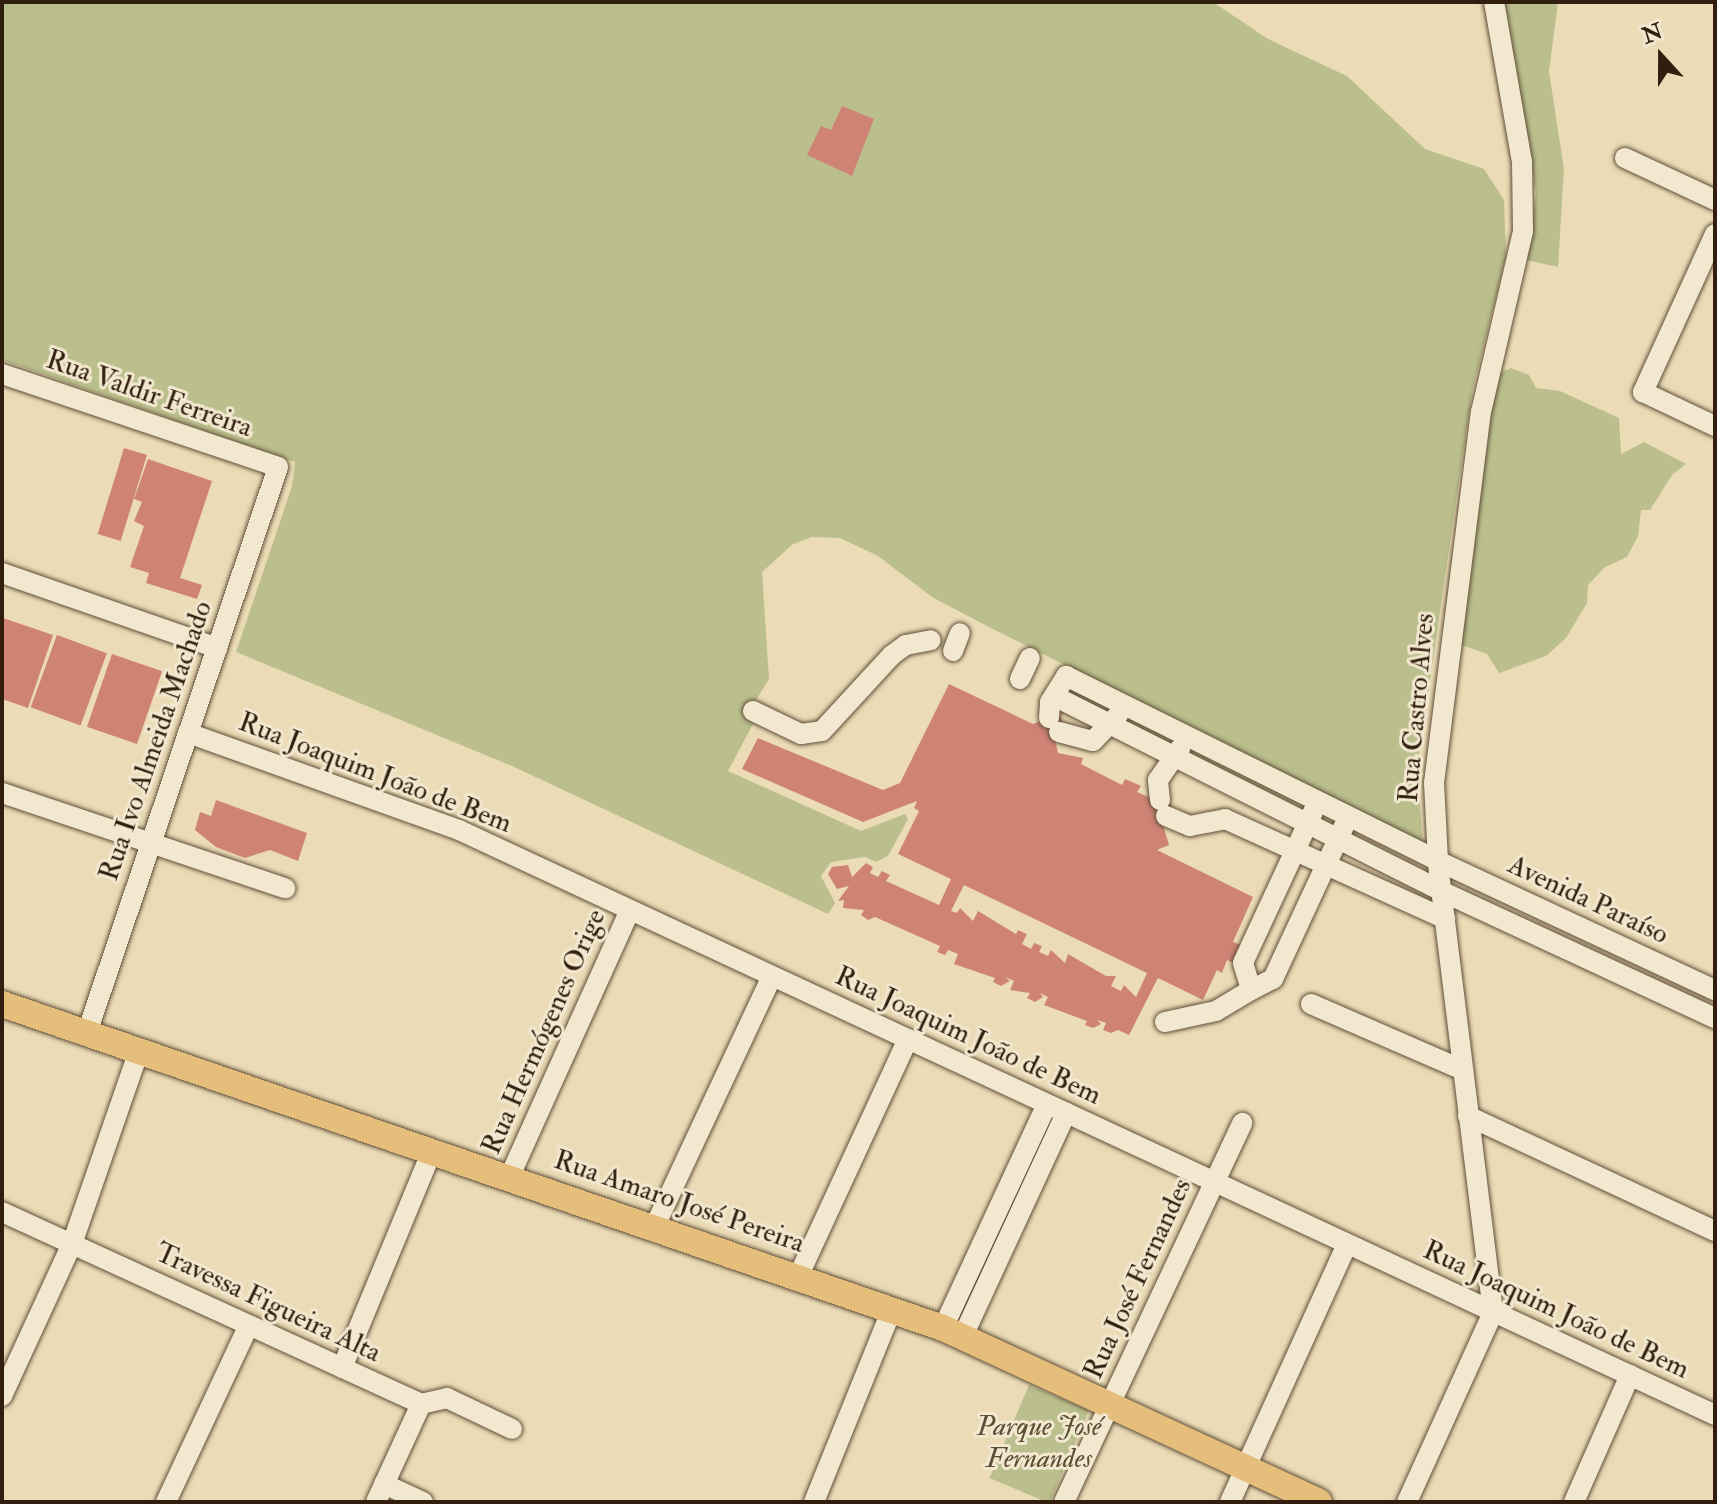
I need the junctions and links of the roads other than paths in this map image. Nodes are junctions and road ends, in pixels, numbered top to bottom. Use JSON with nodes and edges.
{"nodes":[{"id":1,"x":1494,"y":2,"type":"edge"},
{"id":2,"x":1625,"y":158,"type":"dead end"},
{"id":3,"x":1715,"y":200,"type":"edge"},
{"id":4,"x":1715,"y":234,"type":"edge"},
{"id":5,"x":2,"y":374,"type":"edge"},
{"id":6,"x":1715,"y":426,"type":"edge"},
{"id":7,"x":278,"y":467,"type":"joint"},
{"id":8,"x":2,"y":573,"type":"edge"},
{"id":9,"x":931,"y":640,"type":"dead end"},
{"id":10,"x":217,"y":648,"type":"junction"},
{"id":11,"x":1030,"y":658,"type":"dead end"},
{"id":12,"x":1020,"y":679,"type":"dead end"},
{"id":13,"x":1054,"y":696,"type":"junction"},
{"id":14,"x":1124,"y":705,"type":"junction"},
{"id":15,"x":753,"y":711,"type":"dead end"},
{"id":16,"x":1113,"y":726,"type":"junction"},
{"id":17,"x":188,"y":733,"type":"junction"},
{"id":18,"x":1188,"y":736,"type":"junction"},
{"id":19,"x":1174,"y":757,"type":"junction"},
{"id":20,"x":1272,"y":778,"type":"junction"},
{"id":21,"x":2,"y":793,"type":"edge"},
{"id":22,"x":1258,"y":798,"type":"junction"},
{"id":23,"x":1319,"y":802,"type":"junction"},
{"id":24,"x":1349,"y":817,"type":"junction"},
{"id":25,"x":1225,"y":819,"type":"junction"},
{"id":26,"x":1308,"y":824,"type":"junction"},
{"id":27,"x":1338,"y":839,"type":"junction"},
{"id":28,"x":151,"y":843,"type":"junction"},
{"id":29,"x":1293,"y":849,"type":"junction"},
{"id":30,"x":1438,"y":861,"type":"junction"},
{"id":31,"x":1326,"y":864,"type":"junction"},
{"id":32,"x":285,"y":888,"type":"dead end"},
{"id":33,"x":1441,"y":891,"type":"junction"},
{"id":34,"x":630,"y":910,"type":"junction"},
{"id":35,"x":1445,"y":919,"type":"junction"},
{"id":36,"x":1257,"y":930,"type":"junction"},
{"id":37,"x":1289,"y":944,"type":"junction"},
{"id":38,"x":772,"y":976,"type":"junction"},
{"id":39,"x":1251,"y":990,"type":"junction"},
{"id":40,"x":1715,"y":990,"type":"edge"},
{"id":41,"x":2,"y":1004,"type":"edge"},
{"id":42,"x":1311,"y":1004,"type":"dead end"},
{"id":43,"x":1715,"y":1018,"type":"edge"},
{"id":44,"x":1165,"y":1022,"type":"dead end"},
{"id":45,"x":87,"y":1033,"type":"junction"},
{"id":46,"x":908,"y":1039,"type":"junction"},
{"id":47,"x":139,"y":1051,"type":"junction"},
{"id":48,"x":1463,"y":1070,"type":"junction"},
{"id":49,"x":1047,"y":1104,"type":"junction"},
{"id":50,"x":1066,"y":1113,"type":"junction"},
{"id":51,"x":1468,"y":1116,"type":"junction"},
{"id":52,"x":1242,"y":1123,"type":"dead end"},
{"id":53,"x":432,"y":1151,"type":"junction"},
{"id":54,"x":509,"y":1178,"type":"junction"},
{"id":55,"x":1214,"y":1182,"type":"junction"},
{"id":56,"x":2,"y":1212,"type":"edge"},
{"id":57,"x":654,"y":1228,"type":"junction"},
{"id":58,"x":1715,"y":1231,"type":"edge"},
{"id":59,"x":72,"y":1244,"type":"junction"},
{"id":60,"x":1347,"y":1244,"type":"junction"},
{"id":61,"x":798,"y":1277,"type":"junction"},
{"id":62,"x":892,"y":1309,"type":"junction"},
{"id":63,"x":1493,"y":1312,"type":"junction"},
{"id":64,"x":249,"y":1325,"type":"junction"},
{"id":65,"x":953,"y":1332,"type":"junction"},
{"id":66,"x":342,"y":1368,"type":"junction"},
{"id":67,"x":1630,"y":1375,"type":"junction"},
{"id":68,"x":2,"y":1396,"type":"edge"},
{"id":69,"x":421,"y":1404,"type":"junction"},
{"id":70,"x":1110,"y":1405,"type":"junction"},
{"id":71,"x":1715,"y":1415,"type":"edge"},
{"id":72,"x":512,"y":1429,"type":"dead end"},
{"id":73,"x":1246,"y":1467,"type":"junction"},
{"id":74,"x":380,"y":1493,"type":"edge"},
{"id":75,"x":166,"y":1502,"type":"edge"},
{"id":76,"x":423,"y":1502,"type":"edge"},
{"id":77,"x":814,"y":1502,"type":"edge"},
{"id":78,"x":1064,"y":1502,"type":"edge"},
{"id":79,"x":1230,"y":1502,"type":"edge"},
{"id":80,"x":1319,"y":1502,"type":"edge"},
{"id":81,"x":1407,"y":1502,"type":"edge"},
{"id":82,"x":1574,"y":1502,"type":"edge"}],
"edges":[{"from":1,"to":30,"type":"street","name":"Rua Castro Alves"},
{"from":2,"to":3,"type":"street"},
{"from":4,"to":6,"type":"street"},
{"from":5,"to":7,"type":"street","name":"Rua Valdir Ferreira"},
{"from":7,"to":10,"type":"street","name":"Rua Ivo Almeida Machado"},
{"from":8,"to":10,"type":"street"},
{"from":9,"to":15,"type":"street"},
{"from":10,"to":17,"type":"street","name":"Rua Ivo Almeida Machado"},
{"from":11,"to":12,"type":"street"},
{"from":13,"to":14,"type":"street","name":"Avenida Paraíso"},
{"from":13,"to":16,"type":"street","name":"Avenida Paraíso"},
{"from":13,"to":16,"type":"street"},
{"from":14,"to":16,"type":"street"},
{"from":14,"to":18,"type":"street","name":"Avenida Paraíso"},
{"from":16,"to":19,"type":"street","name":"Avenida Paraíso"},
{"from":17,"to":28,"type":"street","name":"Rua Ivo Almeida Machado"},
{"from":17,"to":34,"type":"street","name":"Rua Joaquim João de Bem"},
{"from":18,"to":19,"type":"street"},
{"from":18,"to":20,"type":"street","name":"Avenida Paraíso"},
{"from":19,"to":22,"type":"street","name":"Avenida Paraíso"},
{"from":19,"to":25,"type":"street"},
{"from":20,"to":22,"type":"street"},
{"from":20,"to":23,"type":"street","name":"Avenida Paraíso"},
{"from":21,"to":28,"type":"street"},
{"from":22,"to":25,"type":"street"},
{"from":22,"to":26,"type":"street","name":"Avenida Paraíso"},
{"from":23,"to":24,"type":"street","name":"Avenida Paraíso"},
{"from":23,"to":26,"type":"street"},
{"from":24,"to":27,"type":"street"},
{"from":24,"to":30,"type":"street","name":"Avenida Paraíso"},
{"from":25,"to":29,"type":"street"},
{"from":26,"to":27,"type":"street","name":"Avenida Paraíso"},
{"from":26,"to":29,"type":"street"},
{"from":27,"to":31,"type":"street"},
{"from":27,"to":33,"type":"street","name":"Avenida Paraíso"},
{"from":28,"to":32,"type":"street"},
{"from":28,"to":45,"type":"street","name":"Rua Ivo Almeida Machado"},
{"from":29,"to":31,"type":"street"},
{"from":29,"to":36,"type":"street"},
{"from":30,"to":33,"type":"street","name":"Rua Castro Alves"},
{"from":30,"to":40,"type":"street","name":"Avenida Paraíso"},
{"from":31,"to":35,"type":"street"},
{"from":31,"to":37,"type":"street"},
{"from":33,"to":35,"type":"street","name":"Rua Castro Alves"},
{"from":33,"to":43,"type":"street","name":"Avenida Paraíso"},
{"from":34,"to":38,"type":"street","name":"Rua Joaquim João de Bem"},
{"from":34,"to":54,"type":"street","name":"Rua Hermógenes Orige"},
{"from":35,"to":48,"type":"street","name":"Rua Castro Alves"},
{"from":36,"to":37,"type":"street"},
{"from":36,"to":39,"type":"street"},
{"from":37,"to":39,"type":"street"},
{"from":38,"to":46,"type":"street","name":"Rua Joaquim João de Bem"},
{"from":38,"to":57,"type":"street"},
{"from":39,"to":44,"type":"street"},
{"from":41,"to":45,"type":"main road","name":"Rua Amaro José Pereira"},
{"from":42,"to":48,"type":"street"},
{"from":45,"to":47,"type":"main road","name":"Rua Amaro José Pereira"},
{"from":46,"to":49,"type":"street","name":"Rua Joaquim João de Bem"},
{"from":46,"to":61,"type":"street"},
{"from":47,"to":53,"type":"main road","name":"Rua Amaro José Pereira"},
{"from":47,"to":59,"type":"street"},
{"from":48,"to":51,"type":"street","name":"Rua Castro Alves"},
{"from":49,"to":50,"type":"street","name":"Rua Joaquim João de Bem"},
{"from":49,"to":65,"type":"street"},
{"from":50,"to":55,"type":"street","name":"Rua Joaquim João de Bem"},
{"from":50,"to":65,"type":"street"},
{"from":51,"to":58,"type":"street"},
{"from":51,"to":63,"type":"street","name":"Rua Castro Alves"},
{"from":52,"to":55,"type":"street","name":"Rua José Fernandes"},
{"from":53,"to":54,"type":"main road","name":"Rua Amaro José Pereira"},
{"from":53,"to":66,"type":"street"},
{"from":54,"to":57,"type":"main road","name":"Rua Amaro José Pereira"},
{"from":55,"to":60,"type":"street","name":"Rua Joaquim João de Bem"},
{"from":55,"to":70,"type":"street","name":"Rua José Fernandes"},
{"from":56,"to":59,"type":"street","name":"Travessa Figueira Alta"},
{"from":57,"to":61,"type":"main road","name":"Rua Amaro José Pereira"},
{"from":59,"to":64,"type":"street","name":"Travessa Figueira Alta"},
{"from":59,"to":68,"type":"street"},
{"from":60,"to":63,"type":"street","name":"Rua Joaquim João de Bem"},
{"from":60,"to":73,"type":"street"},
{"from":61,"to":62,"type":"main road","name":"Rua Amaro José Pereira"},
{"from":62,"to":65,"type":"main road","name":"Rua Amaro José Pereira"},
{"from":62,"to":77,"type":"street"},
{"from":63,"to":67,"type":"street","name":"Rua Joaquim João de Bem"},
{"from":63,"to":81,"type":"street"},
{"from":64,"to":66,"type":"street","name":"Travessa Figueira Alta"},
{"from":64,"to":75,"type":"street"},
{"from":65,"to":70,"type":"main road","name":"Rua Amaro José Pereira"},
{"from":66,"to":69,"type":"street","name":"Travessa Figueira Alta"},
{"from":67,"to":71,"type":"street","name":"Rua Joaquim João de Bem"},
{"from":67,"to":82,"type":"street"},
{"from":69,"to":72,"type":"street","name":"Travessa Figueira Alta"},
{"from":69,"to":74,"type":"street"},
{"from":70,"to":73,"type":"main road","name":"Rua Amaro José Pereira"},
{"from":70,"to":78,"type":"street","name":"Rua José Fernandes"},
{"from":73,"to":79,"type":"street"},
{"from":73,"to":80,"type":"main road","name":"Rua Amaro José Pereira"},
{"from":74,"to":76,"type":"street"}]}
